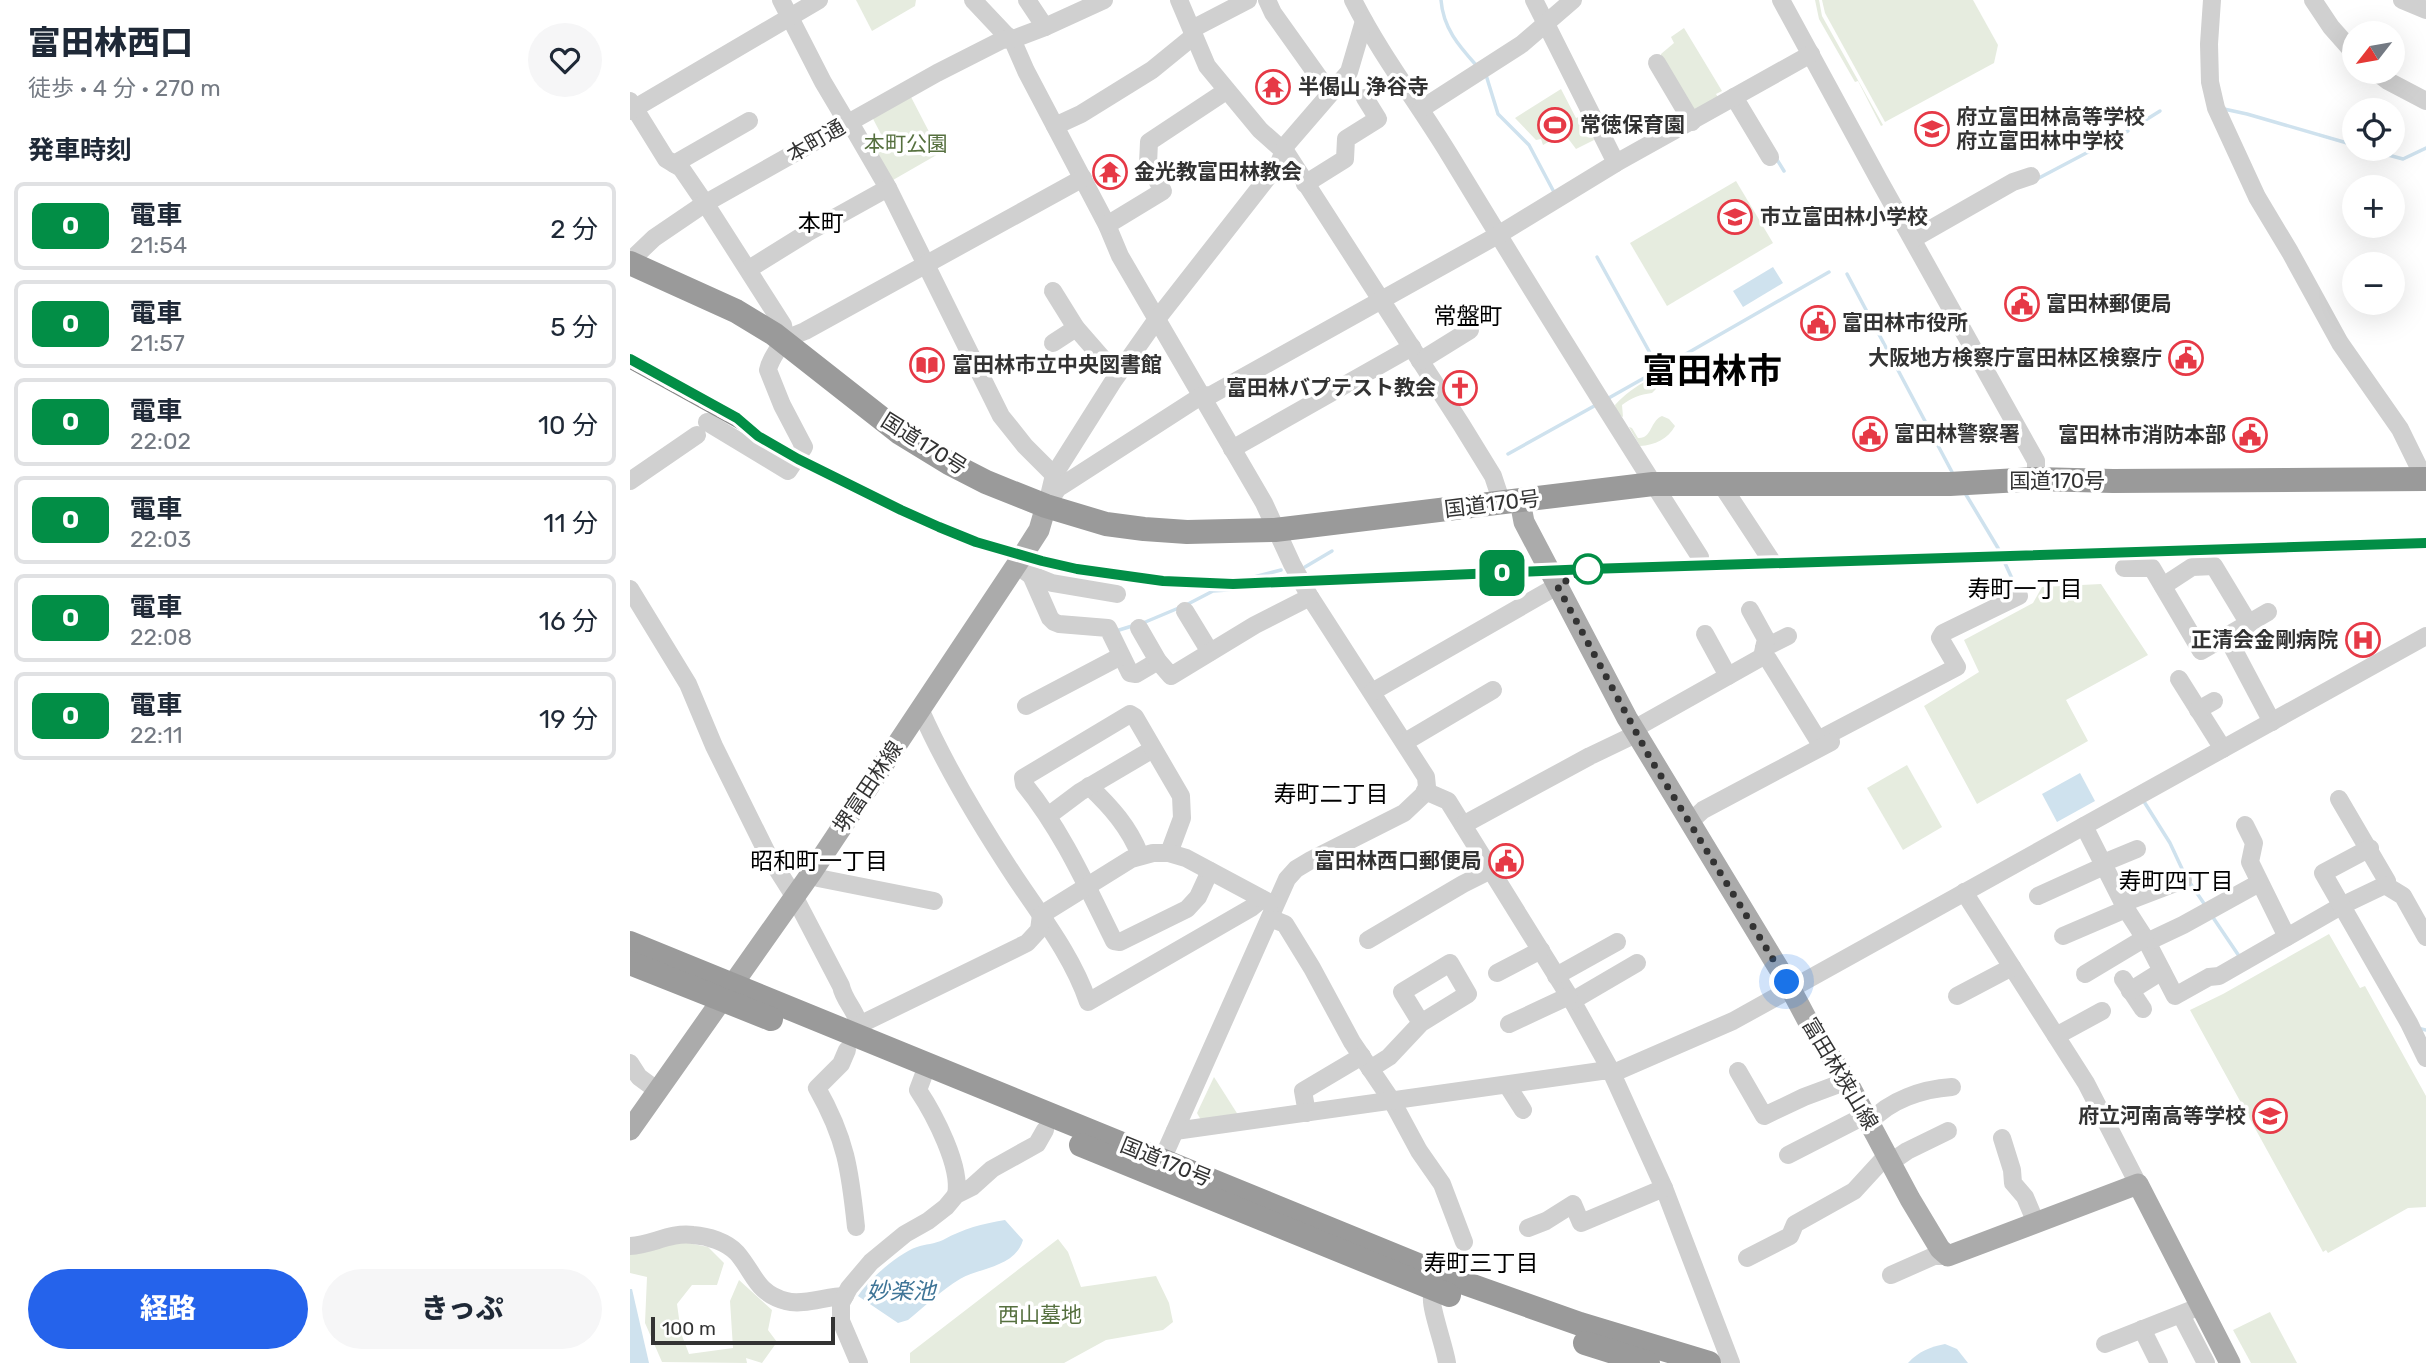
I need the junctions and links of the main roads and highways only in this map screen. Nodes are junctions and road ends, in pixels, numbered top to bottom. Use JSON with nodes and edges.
{"nodes":[{"id":1,"x":630,"y":262,"type":"edge"},
{"id":2,"x":2426,"y":480,"type":"edge"},
{"id":3,"x":1511,"y":502,"type":"junction"},
{"id":4,"x":1046,"y":506,"type":"junction"},
{"id":5,"x":630,"y":943,"type":"edge"},
{"id":6,"x":630,"y":963,"type":"edge"},
{"id":7,"x":728,"y":992,"type":"junction"},
{"id":8,"x":924,"y":1073,"type":"junction"},
{"id":9,"x":630,"y":1130,"type":"edge"},
{"id":10,"x":1159,"y":1168,"type":"junction"},
{"id":11,"x":1439,"y":1282,"type":"junction"},
{"id":12,"x":1648,"y":1363,"type":"edge"},
{"id":13,"x":1709,"y":1363,"type":"edge"},
{"id":14,"x":2230,"y":1363,"type":"edge"}],
"edges":[{"from":1,"to":4,"type":"highway","name":"国道170号"},
{"from":2,"to":3,"type":"highway","name":"国道170号"},
{"from":3,"to":4,"type":"highway","name":"国道170号"},
{"from":3,"to":14,"type":"main road","name":"富田林狭山線"},
{"from":4,"to":7,"type":"main road","name":"堺富田林線"},
{"from":5,"to":7,"type":"highway","name":"国道170号"},
{"from":6,"to":7,"type":"highway","name":"国道170号"},
{"from":7,"to":8,"type":"highway","name":"国道170号"},
{"from":7,"to":9,"type":"main road","name":"堺富田林線"},
{"from":8,"to":10,"type":"highway","name":"国道170号"},
{"from":8,"to":10,"type":"highway","name":"国道170号"},
{"from":10,"to":11,"type":"highway","name":"国道170号"},
{"from":11,"to":12,"type":"highway","name":"国道170号"},
{"from":11,"to":13,"type":"highway","name":"国道170号"}]}
